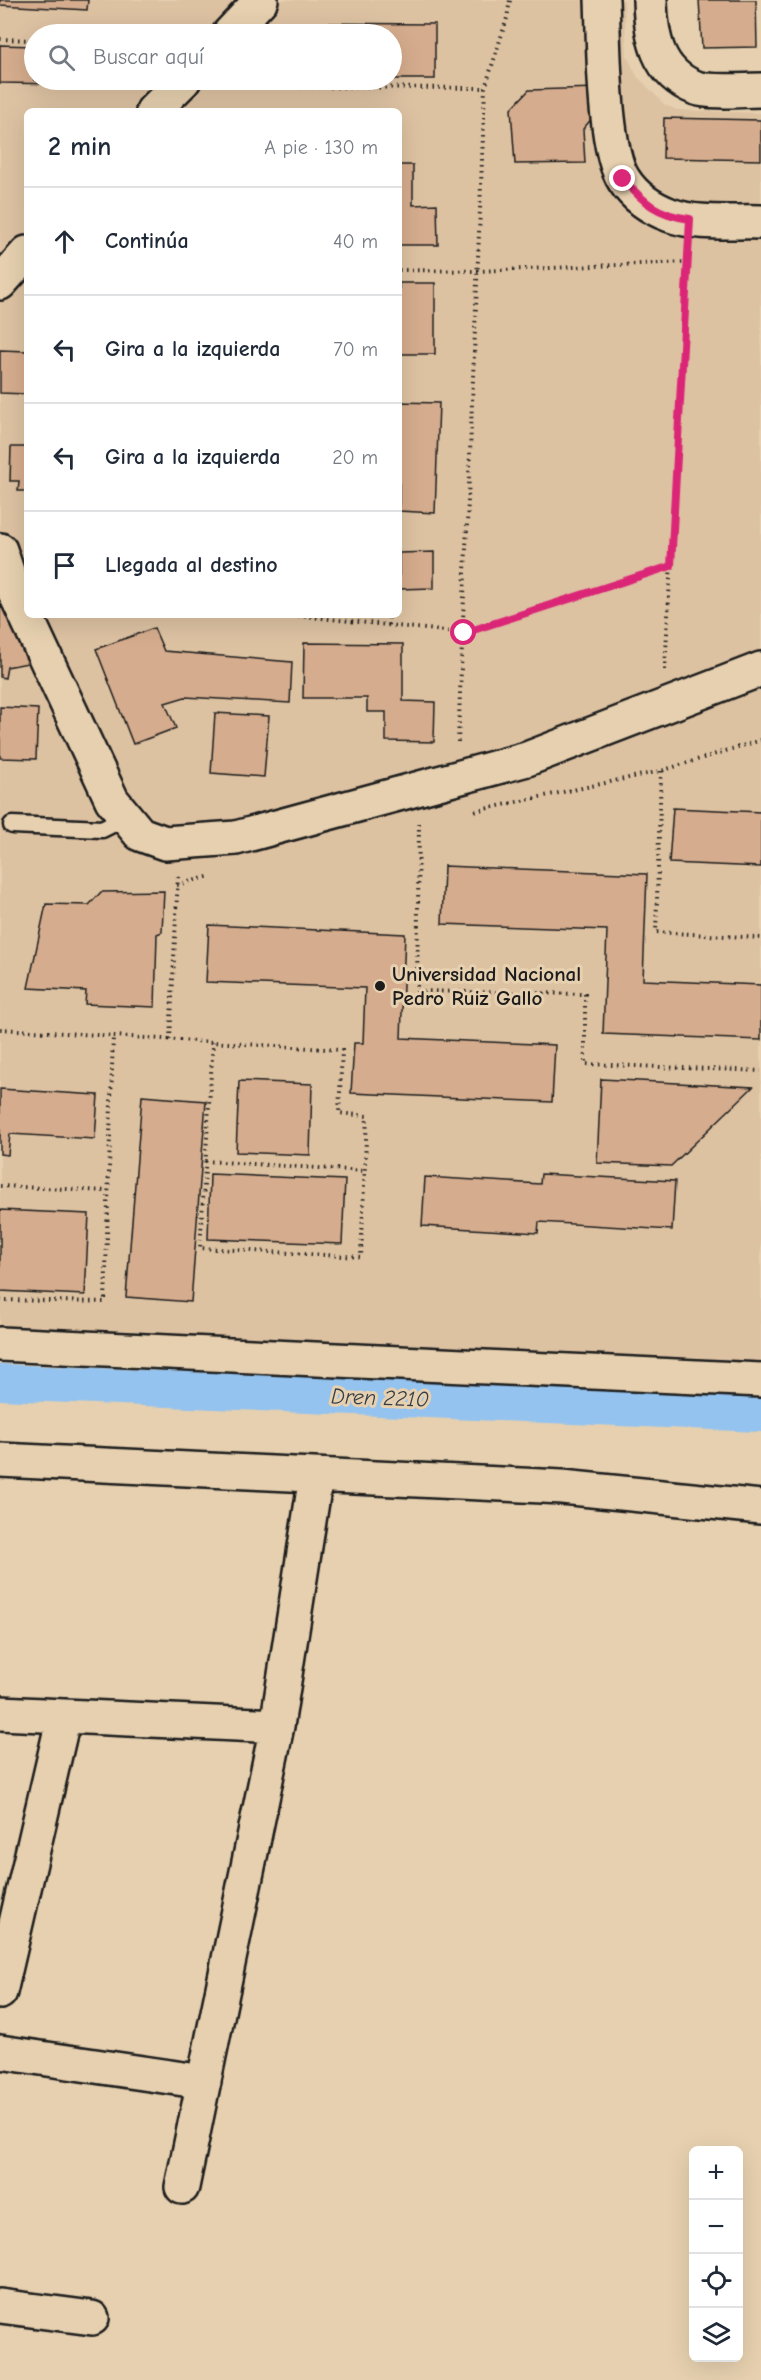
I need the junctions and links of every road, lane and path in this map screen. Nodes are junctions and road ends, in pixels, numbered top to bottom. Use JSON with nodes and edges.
{"nodes":[{"id":1,"x":261,"y":0,"type":"edge"},
{"id":2,"x":510,"y":0,"type":"edge"},
{"id":3,"x":602,"y":0,"type":"edge"},
{"id":4,"x":650,"y":0,"type":"edge"},
{"id":5,"x":239,"y":24,"type":"edge"},
{"id":6,"x":0,"y":39,"type":"edge"},
{"id":7,"x":24,"y":40,"type":"edge"},
{"id":8,"x":402,"y":88,"type":"edge"},
{"id":9,"x":485,"y":88,"type":"junction"},
{"id":10,"x":174,"y":90,"type":"edge"},
{"id":11,"x":761,"y":90,"type":"edge"},
{"id":12,"x":156,"y":108,"type":"edge"},
{"id":13,"x":690,"y":219,"type":"junction"},
{"id":14,"x":761,"y":222,"type":"edge"},
{"id":15,"x":24,"y":256,"type":"edge"},
{"id":16,"x":688,"y":262,"type":"junction"},
{"id":17,"x":402,"y":270,"type":"edge"},
{"id":18,"x":479,"y":271,"type":"junction"},
{"id":19,"x":0,"y":283,"type":"edge"},
{"id":20,"x":0,"y":550,"type":"edge"},
{"id":21,"x":671,"y":566,"type":"junction"},
{"id":22,"x":24,"y":612,"type":"edge"},
{"id":23,"x":27,"y":618,"type":"edge"},
{"id":24,"x":321,"y":618,"type":"edge"},
{"id":25,"x":389,"y":618,"type":"edge"},
{"id":26,"x":388,"y":625,"type":"junction"},
{"id":27,"x":464,"y":633,"type":"junction"},
{"id":28,"x":761,"y":669,"type":"edge"},
{"id":29,"x":663,"y":707,"type":"junction"},
{"id":30,"x":761,"y":740,"type":"edge"},
{"id":31,"x":661,"y":771,"type":"junction"},
{"id":32,"x":456,"y":778,"type":"junction"},
{"id":33,"x":126,"y":817,"type":"junction"},
{"id":34,"x":430,"y":821,"type":"dead end"},
{"id":35,"x":419,"y":823,"type":"junction"},
{"id":36,"x":12,"y":825,"type":"dead end"},
{"id":37,"x":407,"y":826,"type":"dead end"},
{"id":38,"x":179,"y":842,"type":"junction"},
{"id":39,"x":223,"y":873,"type":"dead end"},
{"id":40,"x":177,"y":885,"type":"junction"},
{"id":41,"x":761,"y":938,"type":"edge"},
{"id":42,"x":0,"y":1029,"type":"edge"},
{"id":43,"x":113,"y":1036,"type":"junction"},
{"id":44,"x":170,"y":1040,"type":"junction"},
{"id":45,"x":213,"y":1042,"type":"junction"},
{"id":46,"x":761,"y":1071,"type":"edge"},
{"id":47,"x":205,"y":1161,"type":"junction"},
{"id":48,"x":365,"y":1171,"type":"junction"},
{"id":49,"x":0,"y":1186,"type":"edge"},
{"id":50,"x":108,"y":1191,"type":"junction"},
{"id":51,"x":0,"y":1300,"type":"edge"},
{"id":52,"x":0,"y":1344,"type":"edge"},
{"id":53,"x":761,"y":1380,"type":"edge"},
{"id":54,"x":0,"y":1460,"type":"edge"},
{"id":55,"x":316,"y":1476,"type":"junction"},
{"id":56,"x":761,"y":1507,"type":"edge"},
{"id":57,"x":0,"y":1713,"type":"edge"},
{"id":58,"x":64,"y":1716,"type":"junction"},
{"id":59,"x":277,"y":1726,"type":"junction"},
{"id":60,"x":0,"y":1992,"type":"edge"},
{"id":61,"x":0,"y":2052,"type":"edge"},
{"id":62,"x":204,"y":2082,"type":"junction"},
{"id":63,"x":182,"y":2187,"type":"dead end"},
{"id":64,"x":0,"y":2306,"type":"edge"},
{"id":65,"x":93,"y":2318,"type":"dead end"}],
"edges":[{"from":1,"to":5,"type":"street"},
{"from":2,"to":9,"type":"path"},
{"from":3,"to":13,"type":"street"},
{"from":4,"to":11,"type":"street"},
{"from":6,"to":7,"type":"path"},
{"from":8,"to":9,"type":"path"},
{"from":9,"to":18,"type":"path"},
{"from":10,"to":12,"type":"street"},
{"from":13,"to":14,"type":"street"},
{"from":13,"to":16,"type":"path"},
{"from":15,"to":19,"type":"street"},
{"from":16,"to":18,"type":"path"},
{"from":16,"to":21,"type":"path"},
{"from":17,"to":18,"type":"path"},
{"from":18,"to":27,"type":"path"},
{"from":20,"to":22,"type":"street"},
{"from":21,"to":27,"type":"path"},
{"from":21,"to":29,"type":"path"},
{"from":23,"to":33,"type":"street"},
{"from":24,"to":26,"type":"path"},
{"from":25,"to":26,"type":"path"},
{"from":26,"to":27,"type":"path"},
{"from":27,"to":32,"type":"path"},
{"from":28,"to":29,"type":"street"},
{"from":29,"to":32,"type":"street"},
{"from":30,"to":31,"type":"path"},
{"from":31,"to":32,"type":"path"},
{"from":31,"to":41,"type":"path"},
{"from":32,"to":38,"type":"street"},
{"from":33,"to":36,"type":"lane"},
{"from":33,"to":38,"type":"street"},
{"from":34,"to":35,"type":"path"},
{"from":35,"to":37,"type":"path"},
{"from":35,"to":46,"type":"path"},
{"from":38,"to":40,"type":"path"},
{"from":39,"to":40,"type":"path"},
{"from":40,"to":44,"type":"path"},
{"from":42,"to":43,"type":"path"},
{"from":43,"to":44,"type":"path"},
{"from":43,"to":50,"type":"path"},
{"from":44,"to":45,"type":"path"},
{"from":45,"to":47,"type":"path"},
{"from":45,"to":48,"type":"path"},
{"from":47,"to":48,"type":"path"},
{"from":47,"to":48,"type":"path"},
{"from":49,"to":50,"type":"path"},
{"from":50,"to":51,"type":"path"},
{"from":52,"to":53,"type":"street"},
{"from":54,"to":55,"type":"street"},
{"from":55,"to":56,"type":"street"},
{"from":55,"to":59,"type":"street"},
{"from":57,"to":58,"type":"street"},
{"from":58,"to":59,"type":"street"},
{"from":58,"to":60,"type":"street"},
{"from":59,"to":62,"type":"street"},
{"from":61,"to":62,"type":"street"},
{"from":62,"to":63,"type":"street"},
{"from":64,"to":65,"type":"street"}]}
